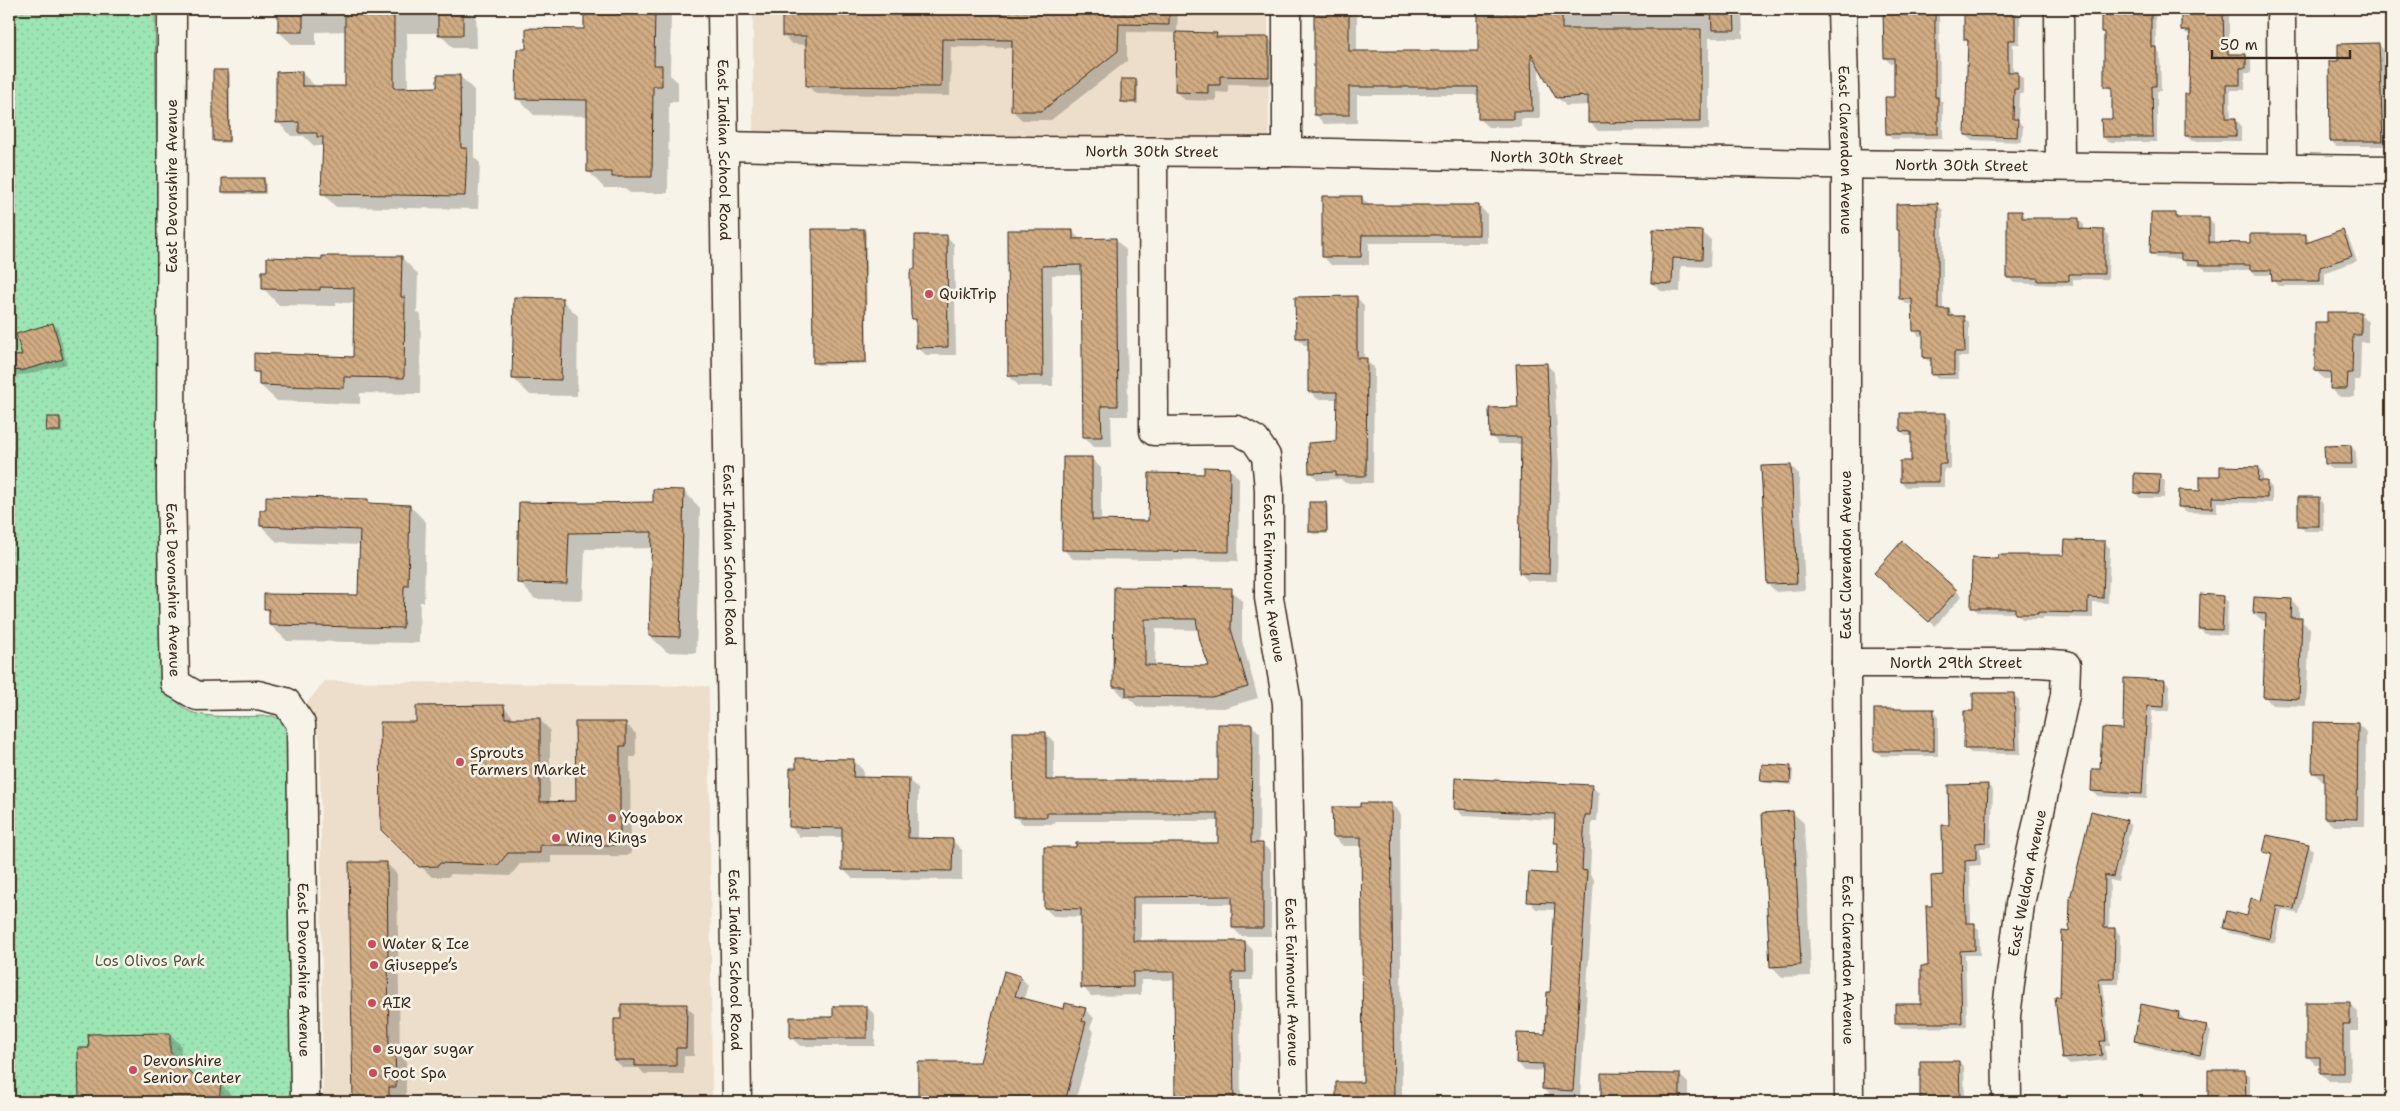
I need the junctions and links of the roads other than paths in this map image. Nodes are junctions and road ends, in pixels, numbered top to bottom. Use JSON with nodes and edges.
{"nodes":[{"id":1,"x":172,"y":9,"type":"edge"},
{"id":2,"x":722,"y":9,"type":"edge"},
{"id":3,"x":1287,"y":9,"type":"edge"},
{"id":4,"x":1842,"y":9,"type":"edge"},
{"id":5,"x":2059,"y":9,"type":"edge"},
{"id":6,"x":2281,"y":20,"type":"dead end"},
{"id":7,"x":723,"y":146,"type":"junction"},
{"id":8,"x":1153,"y":152,"type":"junction"},
{"id":9,"x":1287,"y":152,"type":"junction"},
{"id":10,"x":1846,"y":164,"type":"junction"},
{"id":11,"x":2060,"y":166,"type":"junction"},
{"id":12,"x":2282,"y":169,"type":"junction"},
{"id":13,"x":2391,"y":170,"type":"edge"},
{"id":14,"x":1846,"y":664,"type":"junction"},
{"id":15,"x":2066,"y":666,"type":"joint"},
{"id":16,"x":305,"y":1102,"type":"edge"},
{"id":17,"x":737,"y":1102,"type":"edge"},
{"id":18,"x":1294,"y":1102,"type":"edge"},
{"id":19,"x":1849,"y":1102,"type":"edge"},
{"id":20,"x":2007,"y":1102,"type":"edge"}],
"edges":[{"from":1,"to":16,"type":"street","name":"East Devonshire Avenue"},
{"from":2,"to":7,"type":"street","name":"East Indian School Road"},
{"from":3,"to":9,"type":"street"},
{"from":4,"to":10,"type":"street","name":"East Clarendon Avenue"},
{"from":5,"to":11,"type":"street"},
{"from":6,"to":12,"type":"street"},
{"from":7,"to":8,"type":"street","name":"North 30th Street"},
{"from":7,"to":17,"type":"street","name":"East Indian School Road"},
{"from":8,"to":9,"type":"street","name":"North 30th Street"},
{"from":8,"to":18,"type":"street","name":"East Fairmount Avenue"},
{"from":9,"to":10,"type":"street","name":"North 30th Street"},
{"from":10,"to":11,"type":"street","name":"North 30th Street"},
{"from":10,"to":14,"type":"street","name":"East Clarendon Avenue"},
{"from":11,"to":12,"type":"street","name":"North 30th Street"},
{"from":12,"to":13,"type":"street","name":"North 30th Street"},
{"from":14,"to":15,"type":"street","name":"North 29th Street"},
{"from":14,"to":19,"type":"street","name":"East Clarendon Avenue"},
{"from":15,"to":20,"type":"street","name":"East Weldon Avenue"}]}
